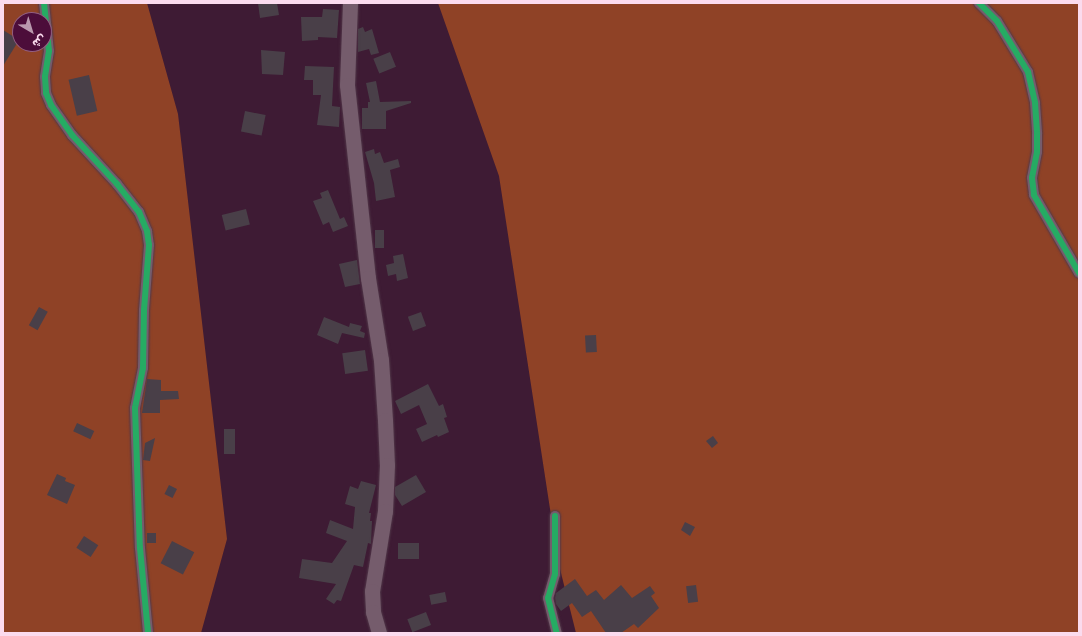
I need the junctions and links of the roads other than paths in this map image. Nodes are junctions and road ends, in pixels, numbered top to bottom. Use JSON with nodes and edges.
{"nodes":[{"id":1,"x":44,"y":3,"type":"edge"},
{"id":2,"x":350,"y":3,"type":"edge"},
{"id":3,"x":979,"y":3,"type":"edge"},
{"id":4,"x":1079,"y":273,"type":"edge"},
{"id":5,"x":554,"y":516,"type":"dead end"},
{"id":6,"x":148,"y":633,"type":"edge"},
{"id":7,"x":379,"y":633,"type":"edge"},
{"id":8,"x":557,"y":633,"type":"edge"}],
"edges":[{"from":1,"to":6,"type":"street"},
{"from":2,"to":7,"type":"main road"},
{"from":3,"to":4,"type":"street"},
{"from":5,"to":8,"type":"street"}]}
